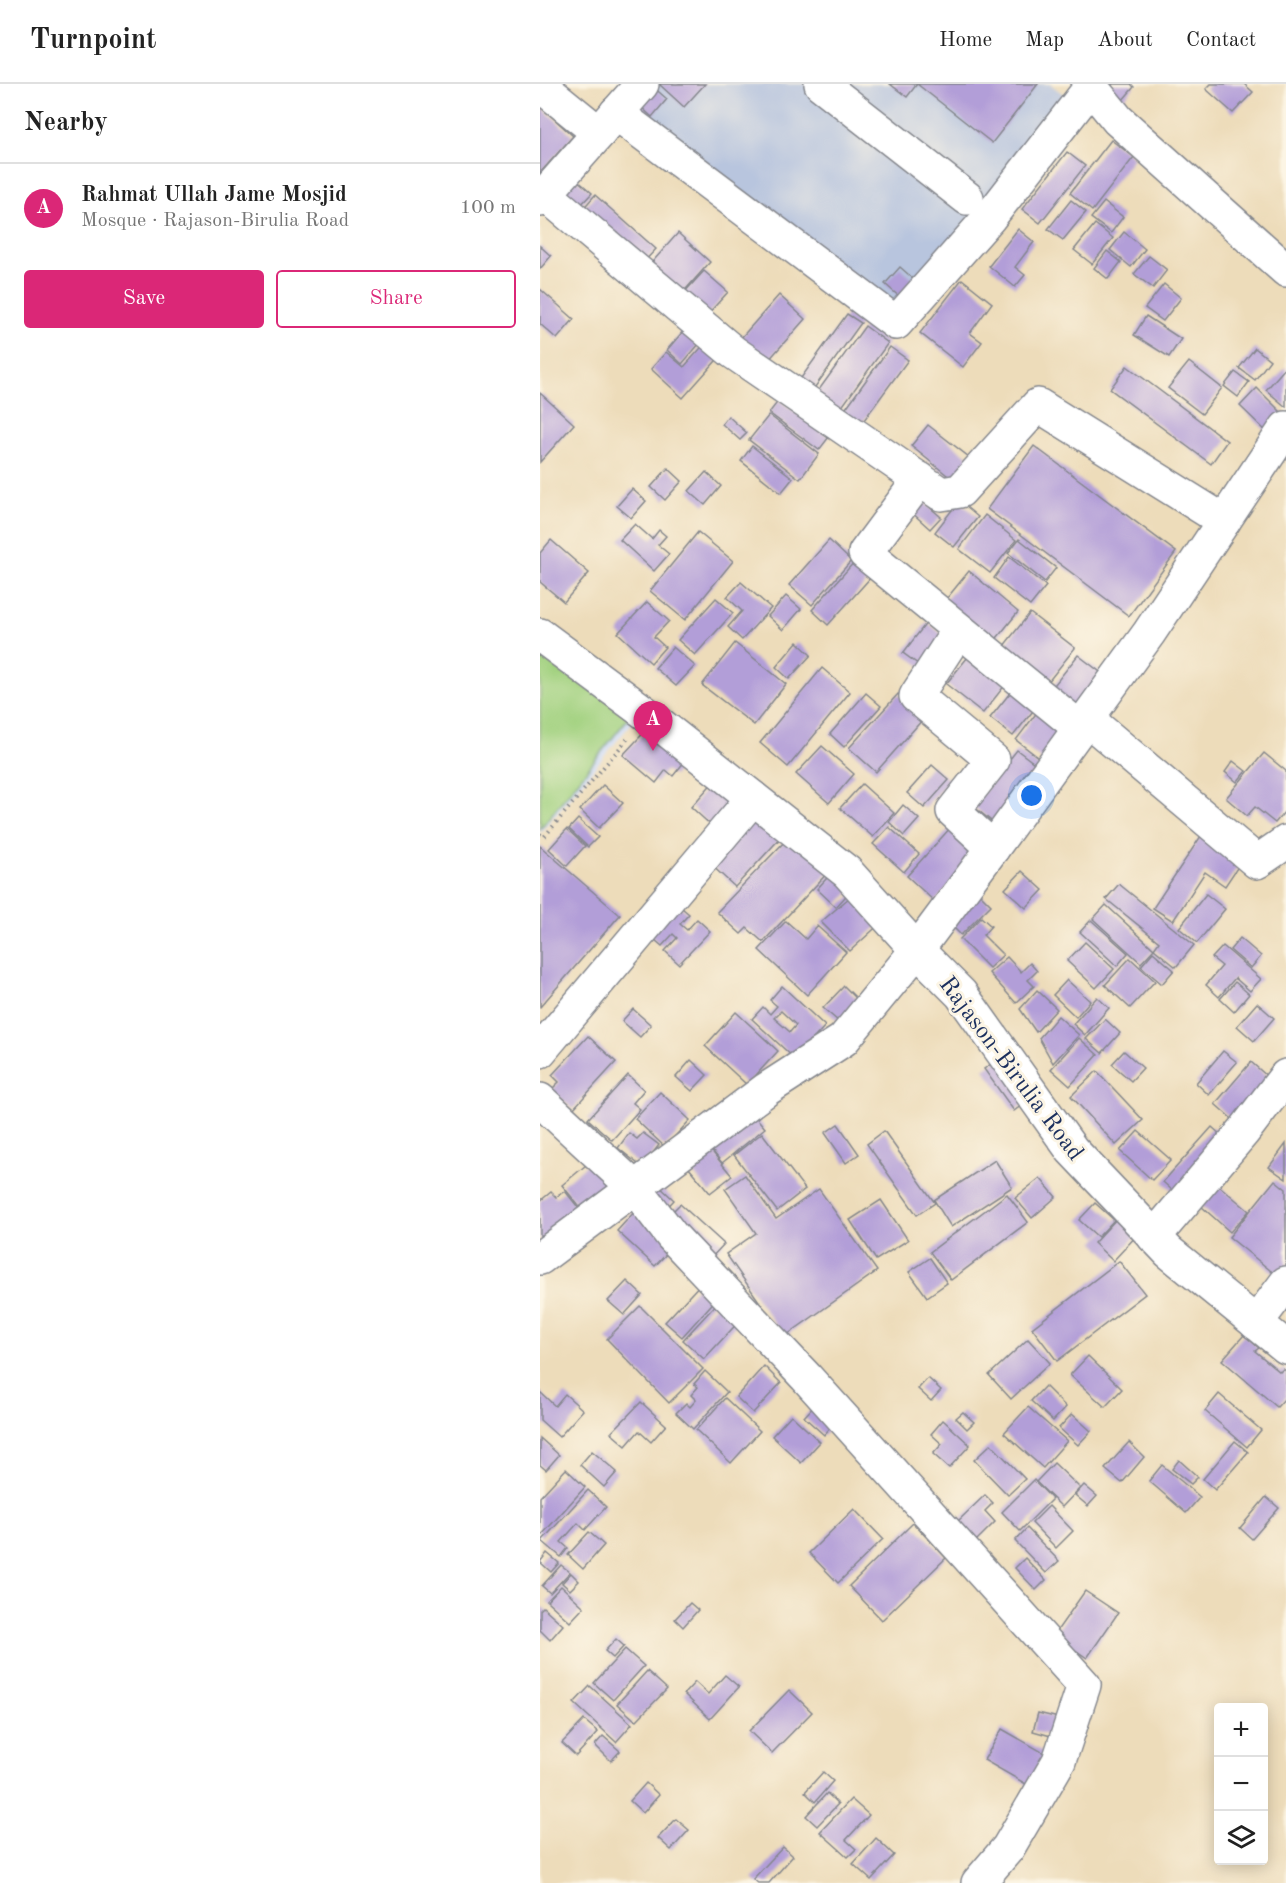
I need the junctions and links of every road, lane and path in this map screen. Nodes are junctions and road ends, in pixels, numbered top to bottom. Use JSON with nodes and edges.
{"nodes":[{"id":1,"x":642,"y":84,"type":"edge"},
{"id":2,"x":821,"y":84,"type":"edge"},
{"id":3,"x":540,"y":86,"type":"edge"},
{"id":4,"x":608,"y":123,"type":"junction"},
{"id":5,"x":542,"y":197,"type":"edge"},
{"id":6,"x":967,"y":198,"type":"dead end"},
{"id":7,"x":1286,"y":270,"type":"edge"},
{"id":8,"x":1286,"y":428,"type":"edge"},
{"id":9,"x":920,"y":479,"type":"junction"},
{"id":10,"x":1224,"y":521,"type":"junction"},
{"id":11,"x":959,"y":630,"type":"junction"},
{"id":12,"x":540,"y":635,"type":"edge"},
{"id":13,"x":648,"y":715,"type":"junction"},
{"id":14,"x":1083,"y":723,"type":"junction"},
{"id":15,"x":753,"y":798,"type":"junction"},
{"id":16,"x":540,"y":834,"type":"edge"},
{"id":17,"x":1286,"y":842,"type":"edge"},
{"id":18,"x":993,"y":848,"type":"junction"},
{"id":19,"x":917,"y":950,"type":"junction"},
{"id":20,"x":540,"y":1051,"type":"edge"},
{"id":21,"x":1286,"y":1076,"type":"edge"},
{"id":22,"x":540,"y":1100,"type":"edge"},
{"id":23,"x":635,"y":1188,"type":"junction"},
{"id":24,"x":1154,"y":1237,"type":"junction"},
{"id":25,"x":540,"y":1258,"type":"edge"},
{"id":26,"x":1286,"y":1282,"type":"edge"},
{"id":27,"x":1256,"y":1323,"type":"junction"},
{"id":28,"x":1286,"y":1347,"type":"edge"},
{"id":29,"x":978,"y":1883,"type":"edge"}],
"edges":[{"from":1,"to":4,"type":"street"},
{"from":2,"to":6,"type":"street"},
{"from":3,"to":4,"type":"street"},
{"from":4,"to":5,"type":"street"},
{"from":4,"to":7,"type":"street"},
{"from":5,"to":9,"type":"street"},
{"from":8,"to":10,"type":"street"},
{"from":9,"to":10,"type":"street"},
{"from":9,"to":11,"type":"street"},
{"from":10,"to":14,"type":"street"},
{"from":11,"to":14,"type":"street"},
{"from":11,"to":18,"type":"street"},
{"from":12,"to":13,"type":"street","name":"Rajason-Birulia Road"},
{"from":13,"to":15,"type":"street","name":"Rajason-Birulia Road"},
{"from":13,"to":16,"type":"path"},
{"from":14,"to":17,"type":"street"},
{"from":14,"to":18,"type":"street"},
{"from":15,"to":19,"type":"street","name":"Rajason-Birulia Road"},
{"from":15,"to":20,"type":"street"},
{"from":18,"to":19,"type":"street"},
{"from":19,"to":23,"type":"street"},
{"from":19,"to":24,"type":"street","name":"Rajason-Birulia Road"},
{"from":21,"to":24,"type":"street"},
{"from":22,"to":23,"type":"street"},
{"from":23,"to":25,"type":"street"},
{"from":23,"to":29,"type":"street"},
{"from":24,"to":27,"type":"street","name":"Rajason-Birulia Road"},
{"from":26,"to":27,"type":"street"},
{"from":27,"to":28,"type":"street","name":"Rajason-Birulia Road"}]}
